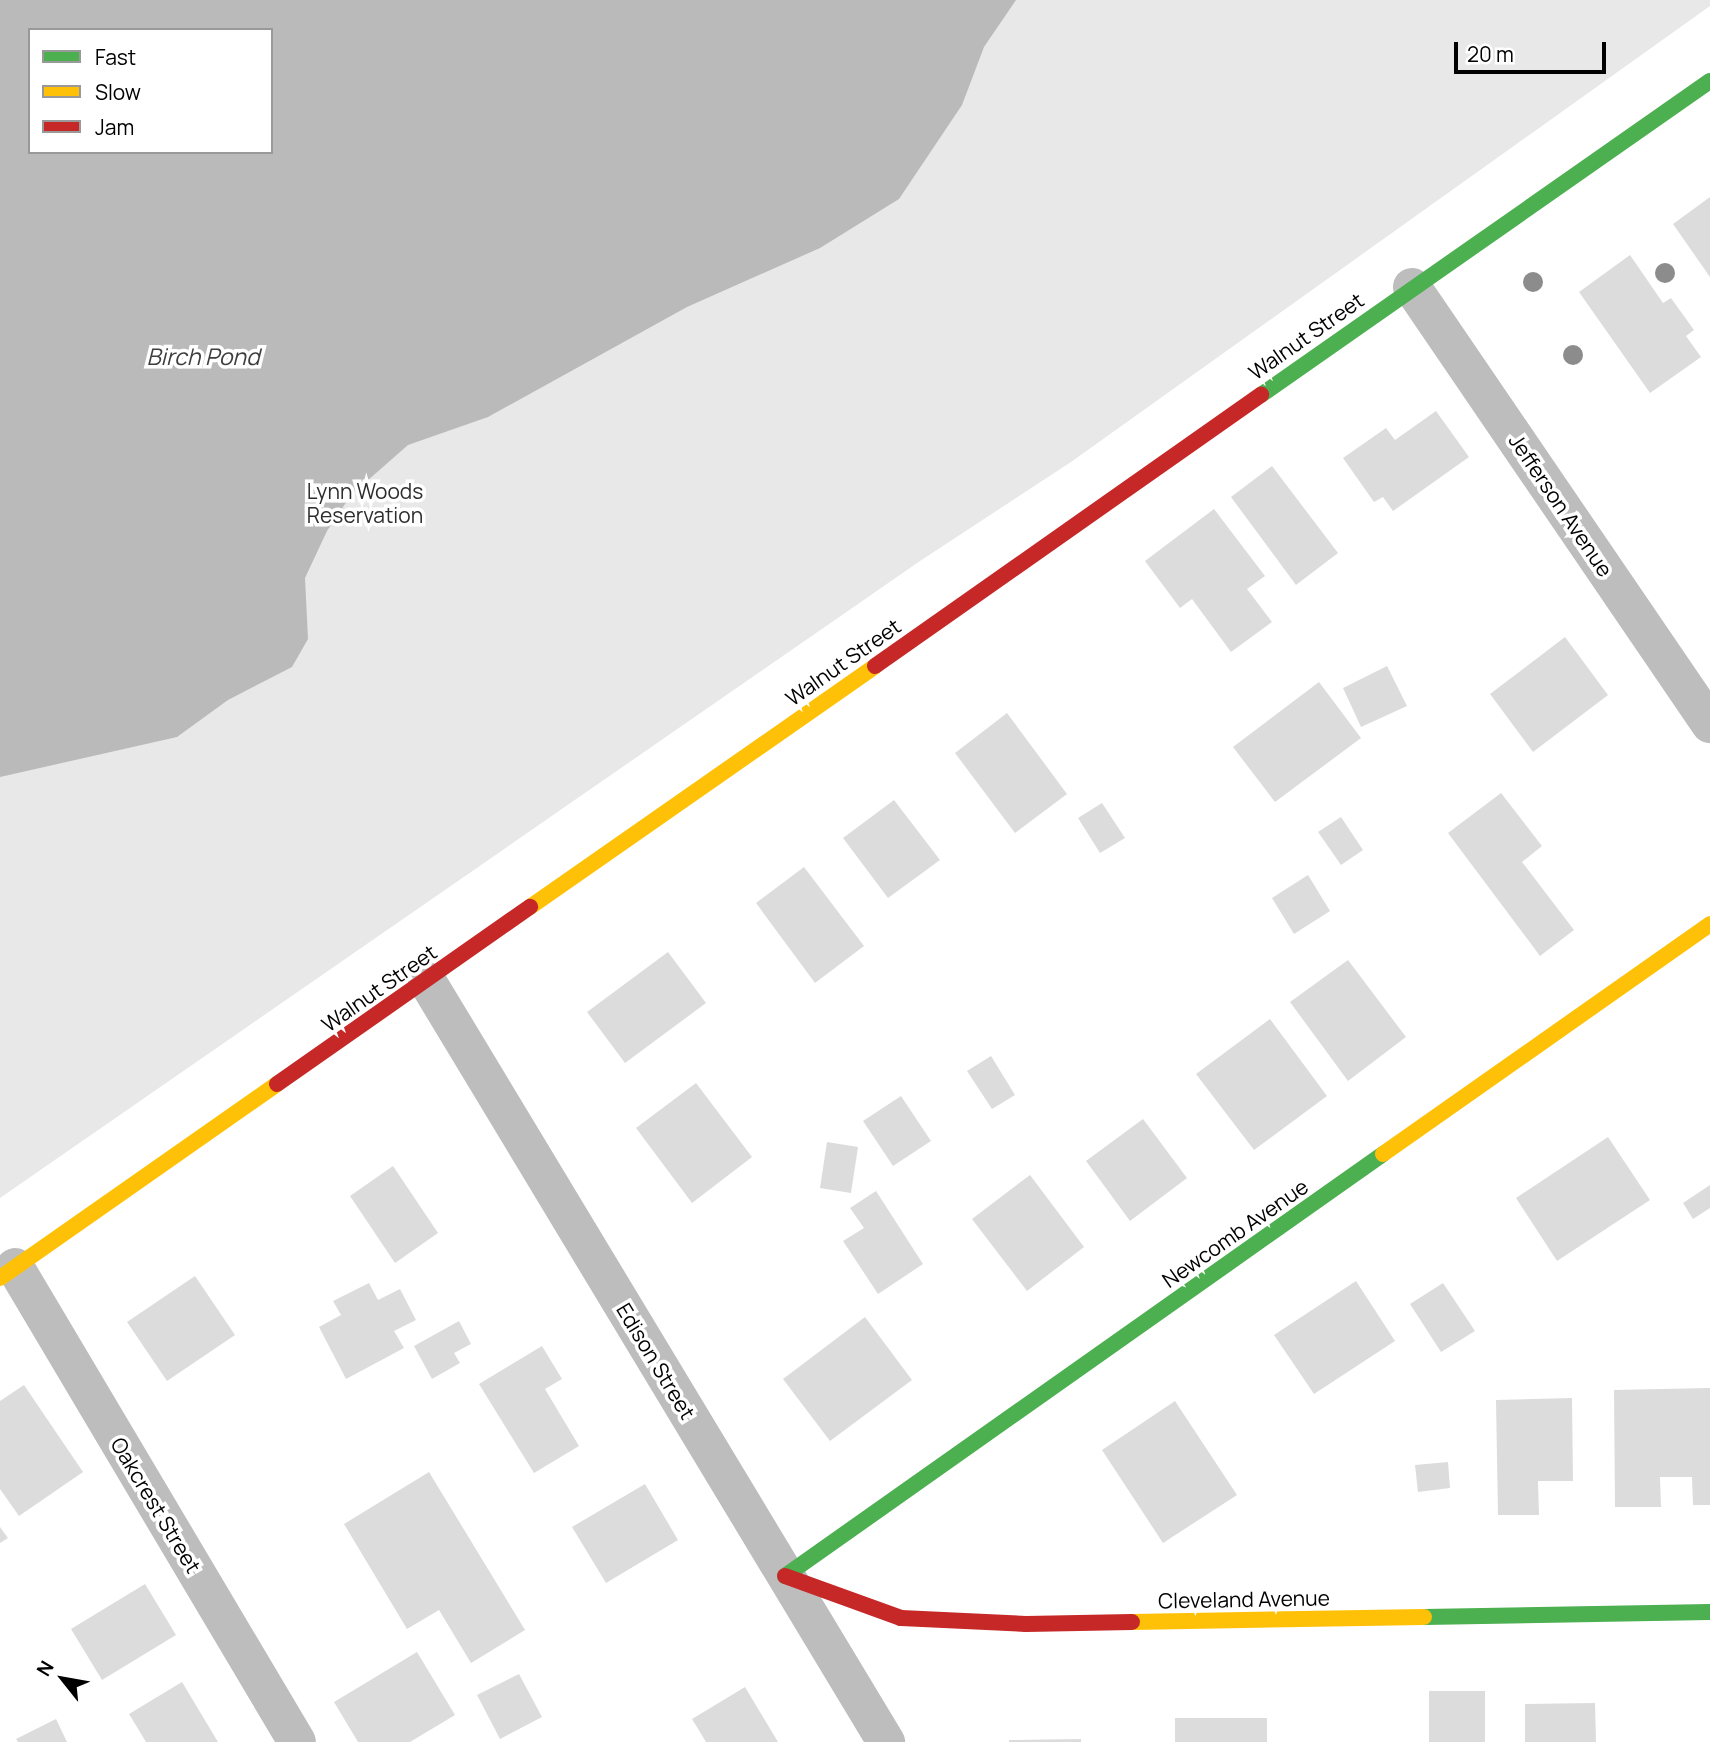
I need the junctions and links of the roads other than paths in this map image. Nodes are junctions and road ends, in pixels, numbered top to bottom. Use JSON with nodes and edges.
{"nodes":[{"id":1,"x":1710,"y":81,"type":"edge"},
{"id":2,"x":1412,"y":287,"type":"junction"},
{"id":3,"x":1710,"y":724,"type":"edge"},
{"id":4,"x":1710,"y":924,"type":"edge"},
{"id":5,"x":426,"y":981,"type":"junction"},
{"id":6,"x":7,"y":1273,"type":"edge"},
{"id":7,"x":785,"y":1576,"type":"junction"},
{"id":8,"x":1710,"y":1612,"type":"edge"},
{"id":9,"x":297,"y":1742,"type":"edge"},
{"id":10,"x":886,"y":1742,"type":"edge"}],
"edges":[{"from":1,"to":2,"type":"main road","name":"Walnut Street"},
{"from":2,"to":3,"type":"street","name":"Jefferson Avenue"},
{"from":2,"to":5,"type":"main road","name":"Walnut Street"},
{"from":4,"to":7,"type":"main road","name":"Newcomb Avenue"},
{"from":5,"to":6,"type":"main road","name":"Walnut Street"},
{"from":5,"to":7,"type":"street","name":"Edison Street"},
{"from":6,"to":9,"type":"street","name":"Oakcrest Street"},
{"from":7,"to":8,"type":"main road","name":"Cleveland Avenue"},
{"from":7,"to":10,"type":"street","name":"Edison Street"}]}
